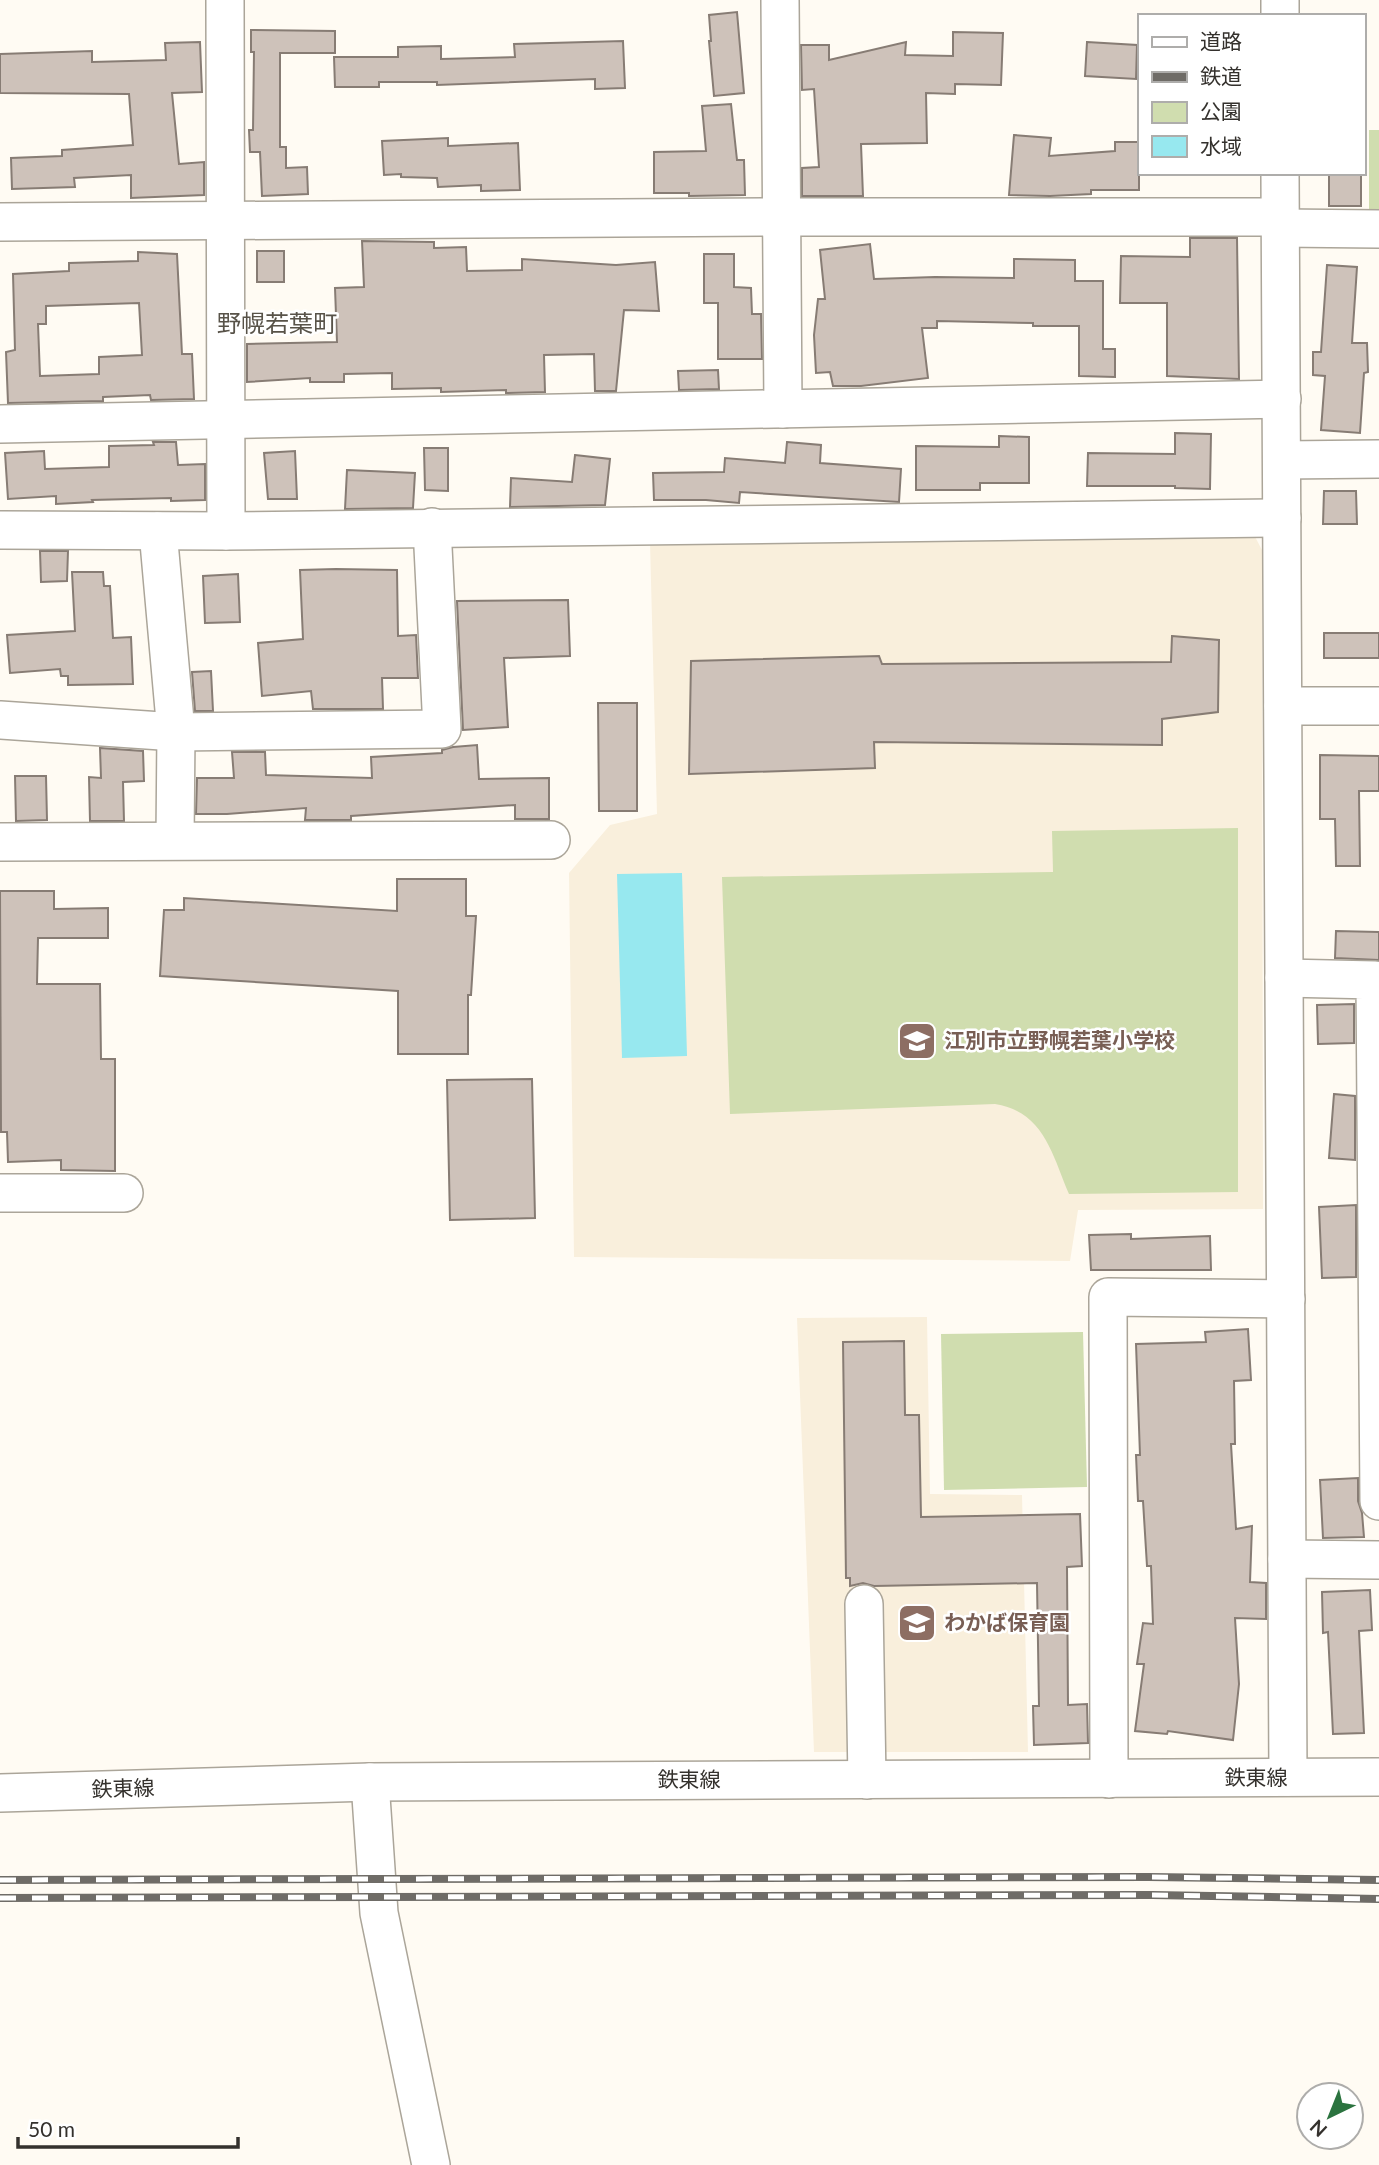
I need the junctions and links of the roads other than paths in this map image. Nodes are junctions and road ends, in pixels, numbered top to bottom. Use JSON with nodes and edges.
{"nodes":[{"id":1,"x":225,"y":0,"type":"edge"},
{"id":2,"x":780,"y":0,"type":"edge"},
{"id":3,"x":1280,"y":175,"type":"edge"},
{"id":4,"x":782,"y":217,"type":"junction"},
{"id":5,"x":226,"y":220,"type":"junction"},
{"id":6,"x":0,"y":222,"type":"edge"},
{"id":7,"x":1280,"y":223,"type":"junction"},
{"id":8,"x":1379,"y":229,"type":"edge"},
{"id":9,"x":1282,"y":399,"type":"junction"},
{"id":10,"x":783,"y":409,"type":"junction"},
{"id":11,"x":226,"y":419,"type":"junction"},
{"id":12,"x":0,"y":424,"type":"edge"},
{"id":13,"x":1379,"y":459,"type":"edge"},
{"id":14,"x":1282,"y":460,"type":"junction"},
{"id":15,"x":1282,"y":518,"type":"junction"},
{"id":16,"x":432,"y":527,"type":"junction"},
{"id":17,"x":0,"y":530,"type":"edge"},
{"id":18,"x":158,"y":531,"type":"junction"},
{"id":19,"x":226,"y":531,"type":"junction"},
{"id":20,"x":1283,"y":706,"type":"junction"},
{"id":21,"x":1379,"y":706,"type":"edge"},
{"id":22,"x":0,"y":720,"type":"edge"},
{"id":23,"x":176,"y":732,"type":"junction"},
{"id":24,"x":175,"y":840,"type":"junction"},
{"id":25,"x":551,"y":840,"type":"dead end"},
{"id":26,"x":0,"y":842,"type":"edge"},
{"id":27,"x":1284,"y":978,"type":"junction"},
{"id":28,"x":0,"y":1193,"type":"edge"},
{"id":29,"x":124,"y":1193,"type":"dead end"},
{"id":30,"x":1286,"y":1299,"type":"junction"},
{"id":31,"x":1379,"y":1501,"type":"edge"},
{"id":32,"x":1287,"y":1559,"type":"junction"},
{"id":33,"x":1379,"y":1560,"type":"edge"},
{"id":34,"x":864,"y":1605,"type":"dead end"},
{"id":35,"x":1288,"y":1777,"type":"junction"},
{"id":36,"x":1379,"y":1777,"type":"edge"},
{"id":37,"x":1109,"y":1779,"type":"junction"},
{"id":38,"x":867,"y":1780,"type":"junction"},
{"id":39,"x":370,"y":1782,"type":"junction"},
{"id":40,"x":0,"y":1793,"type":"edge"},
{"id":41,"x":431,"y":2165,"type":"edge"}],
"edges":[{"from":1,"to":5,"type":"street"},
{"from":2,"to":4,"type":"street"},
{"from":3,"to":7,"type":"street"},
{"from":4,"to":5,"type":"street"},
{"from":4,"to":7,"type":"street"},
{"from":4,"to":10,"type":"street"},
{"from":5,"to":6,"type":"street"},
{"from":5,"to":11,"type":"street"},
{"from":7,"to":8,"type":"street"},
{"from":7,"to":9,"type":"street"},
{"from":9,"to":10,"type":"street"},
{"from":9,"to":14,"type":"street"},
{"from":10,"to":11,"type":"street"},
{"from":11,"to":12,"type":"street"},
{"from":11,"to":19,"type":"street"},
{"from":13,"to":14,"type":"street"},
{"from":14,"to":15,"type":"street"},
{"from":15,"to":16,"type":"street"},
{"from":15,"to":20,"type":"street"},
{"from":16,"to":19,"type":"street"},
{"from":16,"to":23,"type":"street"},
{"from":17,"to":18,"type":"street"},
{"from":18,"to":19,"type":"street"},
{"from":18,"to":23,"type":"street"},
{"from":20,"to":21,"type":"street"},
{"from":20,"to":27,"type":"street"},
{"from":22,"to":23,"type":"street"},
{"from":23,"to":24,"type":"street"},
{"from":24,"to":25,"type":"street"},
{"from":24,"to":26,"type":"street"},
{"from":27,"to":30,"type":"street"},
{"from":27,"to":31,"type":"street"},
{"from":28,"to":29,"type":"street"},
{"from":30,"to":32,"type":"street"},
{"from":30,"to":37,"type":"street"},
{"from":32,"to":33,"type":"street"},
{"from":32,"to":35,"type":"street"},
{"from":34,"to":38,"type":"street"},
{"from":35,"to":36,"type":"street","name":"鉄東線"},
{"from":35,"to":37,"type":"street","name":"鉄東線"},
{"from":37,"to":38,"type":"street","name":"鉄東線"},
{"from":38,"to":39,"type":"street","name":"鉄東線"},
{"from":39,"to":40,"type":"street","name":"鉄東線"},
{"from":39,"to":41,"type":"street"}]}
